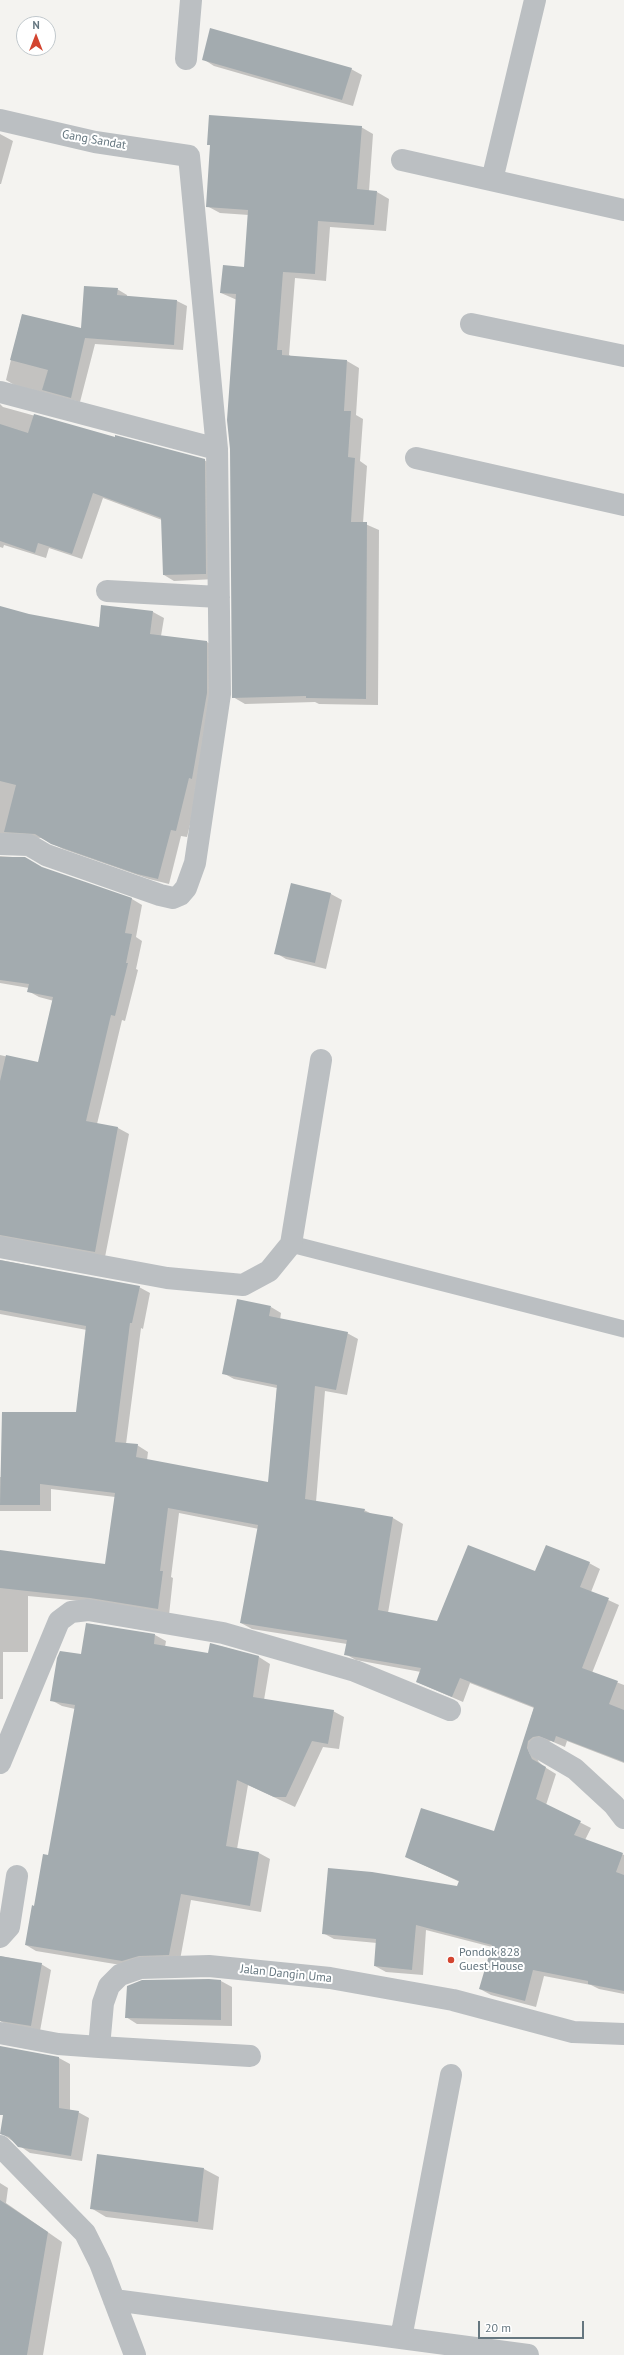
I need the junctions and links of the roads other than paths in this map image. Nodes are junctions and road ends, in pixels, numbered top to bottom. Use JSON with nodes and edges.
{"nodes":[{"id":1,"x":191,"y":0,"type":"edge"},
{"id":2,"x":535,"y":0,"type":"edge"},
{"id":3,"x":186,"y":59,"type":"dead end"},
{"id":4,"x":0,"y":120,"type":"edge"},
{"id":5,"x":402,"y":160,"type":"dead end"},
{"id":6,"x":492,"y":180,"type":"junction"},
{"id":7,"x":623,"y":206,"type":"edge"},
{"id":8,"x":471,"y":324,"type":"dead end"},
{"id":9,"x":624,"y":356,"type":"edge"},
{"id":10,"x":0,"y":392,"type":"edge"},
{"id":11,"x":217,"y":449,"type":"junction"},
{"id":12,"x":416,"y":458,"type":"dead end"},
{"id":13,"x":624,"y":505,"type":"edge"},
{"id":14,"x":107,"y":591,"type":"dead end"},
{"id":15,"x":219,"y":597,"type":"junction"},
{"id":16,"x":0,"y":844,"type":"edge"},
{"id":17,"x":321,"y":1060,"type":"dead end"},
{"id":18,"x":291,"y":1244,"type":"junction"},
{"id":19,"x":0,"y":1247,"type":"edge"},
{"id":20,"x":624,"y":1329,"type":"edge"},
{"id":21,"x":450,"y":1710,"type":"dead end"},
{"id":22,"x":539,"y":1748,"type":"dead end"},
{"id":23,"x":0,"y":1762,"type":"edge"},
{"id":24,"x":624,"y":1818,"type":"edge"},
{"id":25,"x":17,"y":1876,"type":"dead end"},
{"id":26,"x":0,"y":1937,"type":"edge"},
{"id":27,"x":0,"y":2033,"type":"edge"},
{"id":28,"x":624,"y":2034,"type":"edge"},
{"id":29,"x":99,"y":2047,"type":"junction"},
{"id":30,"x":250,"y":2056,"type":"dead end"},
{"id":31,"x":451,"y":2075,"type":"dead end"},
{"id":32,"x":0,"y":2146,"type":"edge"},
{"id":33,"x":114,"y":2300,"type":"junction"},
{"id":34,"x":401,"y":2338,"type":"junction"},
{"id":35,"x":135,"y":2355,"type":"edge"},
{"id":36,"x":528,"y":2355,"type":"edge"}],
"edges":[{"from":1,"to":3,"type":"street"},
{"from":2,"to":6,"type":"street"},
{"from":4,"to":11,"type":"street","name":"Gang Sandat"},
{"from":5,"to":6,"type":"street"},
{"from":6,"to":7,"type":"street"},
{"from":8,"to":9,"type":"street"},
{"from":10,"to":11,"type":"street"},
{"from":11,"to":15,"type":"street"},
{"from":12,"to":13,"type":"street"},
{"from":14,"to":15,"type":"street"},
{"from":15,"to":16,"type":"street"},
{"from":17,"to":18,"type":"street"},
{"from":18,"to":19,"type":"street"},
{"from":18,"to":20,"type":"lane"},
{"from":21,"to":23,"type":"street"},
{"from":22,"to":24,"type":"street"},
{"from":25,"to":26,"type":"street"},
{"from":27,"to":29,"type":"street"},
{"from":28,"to":29,"type":"street","name":"Jalan Dangin Uma"},
{"from":29,"to":30,"type":"street"},
{"from":31,"to":34,"type":"street"},
{"from":32,"to":33,"type":"street"},
{"from":33,"to":34,"type":"street"},
{"from":33,"to":35,"type":"street"},
{"from":34,"to":36,"type":"street"}]}
